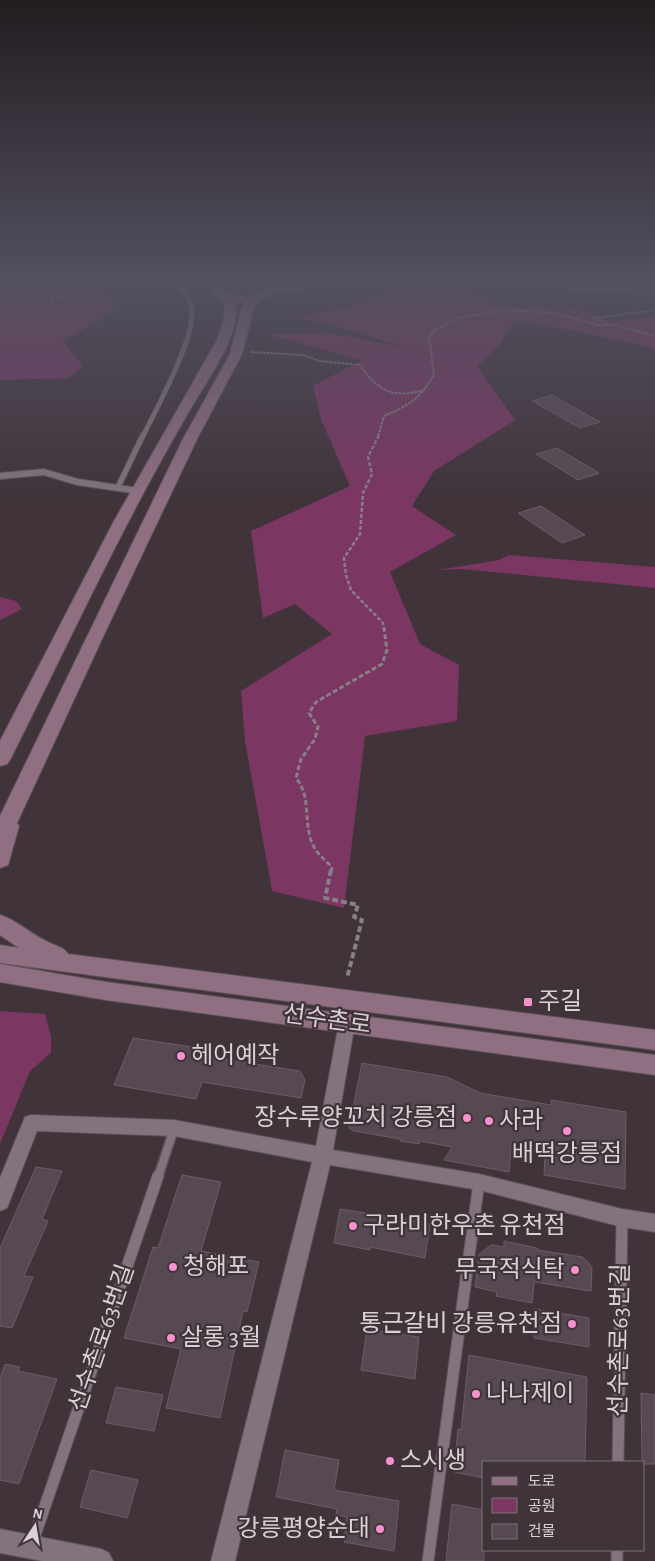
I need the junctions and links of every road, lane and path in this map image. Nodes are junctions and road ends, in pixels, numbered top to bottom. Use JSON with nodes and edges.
{"nodes":[{"id":1,"x":178,"y":356,"type":"edge"},
{"id":2,"x":216,"y":356,"type":"edge"},
{"id":3,"x":234,"y":356,"type":"edge"},
{"id":4,"x":305,"y":356,"type":"edge"},
{"id":5,"x":431,"y":356,"type":"edge"},
{"id":6,"x":425,"y":390,"type":"junction"},
{"id":7,"x":0,"y":476,"type":"edge"},
{"id":8,"x":118,"y":487,"type":"junction"},
{"id":9,"x":139,"y":491,"type":"junction"},
{"id":10,"x":0,"y":760,"type":"edge"},
{"id":11,"x":13,"y":812,"type":"junction"},
{"id":12,"x":0,"y":838,"type":"edge"},
{"id":13,"x":0,"y":860,"type":"edge"},
{"id":14,"x":0,"y":923,"type":"edge"},
{"id":15,"x":0,"y":954,"type":"edge"},
{"id":16,"x":87,"y":966,"type":"junction"},
{"id":17,"x":0,"y":973,"type":"edge"},
{"id":18,"x":347,"y":978,"type":"dead end"},
{"id":19,"x":0,"y":987,"type":"edge"},
{"id":20,"x":106,"y":991,"type":"junction"},
{"id":21,"x":348,"y":1023,"type":"junction"},
{"id":22,"x":655,"y":1040,"type":"edge"},
{"id":23,"x":655,"y":1065,"type":"edge"},
{"id":24,"x":174,"y":1128,"type":"junction"},
{"id":25,"x":323,"y":1156,"type":"junction"},
{"id":26,"x":479,"y":1182,"type":"junction"},
{"id":27,"x":0,"y":1202,"type":"edge"},
{"id":28,"x":622,"y":1218,"type":"junction"},
{"id":29,"x":655,"y":1222,"type":"edge"},
{"id":30,"x":618,"y":1461,"type":"edge"},
{"id":31,"x":0,"y":1541,"type":"edge"},
{"id":32,"x":31,"y":1547,"type":"junction"},
{"id":33,"x":100,"y":1561,"type":"edge"},
{"id":34,"x":223,"y":1561,"type":"edge"},
{"id":35,"x":428,"y":1561,"type":"edge"}],
"edges":[{"from":1,"to":8,"type":"lane"},
{"from":2,"to":9,"type":"street"},
{"from":3,"to":11,"type":"street"},
{"from":4,"to":6,"type":"path"},
{"from":5,"to":6,"type":"path"},
{"from":6,"to":18,"type":"path"},
{"from":7,"to":8,"type":"street"},
{"from":8,"to":9,"type":"street"},
{"from":9,"to":10,"type":"street"},
{"from":11,"to":12,"type":"street"},
{"from":11,"to":13,"type":"street"},
{"from":14,"to":16,"type":"street"},
{"from":15,"to":16,"type":"street","name":"선수촌로"},
{"from":16,"to":22,"type":"street","name":"선수촌로"},
{"from":17,"to":20,"type":"street","name":"선수촌로"},
{"from":19,"to":20,"type":"street"},
{"from":20,"to":21,"type":"street","name":"선수촌로"},
{"from":21,"to":23,"type":"street","name":"선수촌로"},
{"from":21,"to":25,"type":"street"},
{"from":24,"to":25,"type":"street"},
{"from":24,"to":27,"type":"street"},
{"from":24,"to":32,"type":"lane","name":"선수촌로63번길"},
{"from":25,"to":26,"type":"street"},
{"from":25,"to":34,"type":"street"},
{"from":26,"to":28,"type":"street"},
{"from":26,"to":35,"type":"lane"},
{"from":28,"to":29,"type":"street"},
{"from":28,"to":30,"type":"lane","name":"선수촌로63번길"},
{"from":31,"to":32,"type":"street"},
{"from":32,"to":33,"type":"street"}]}
